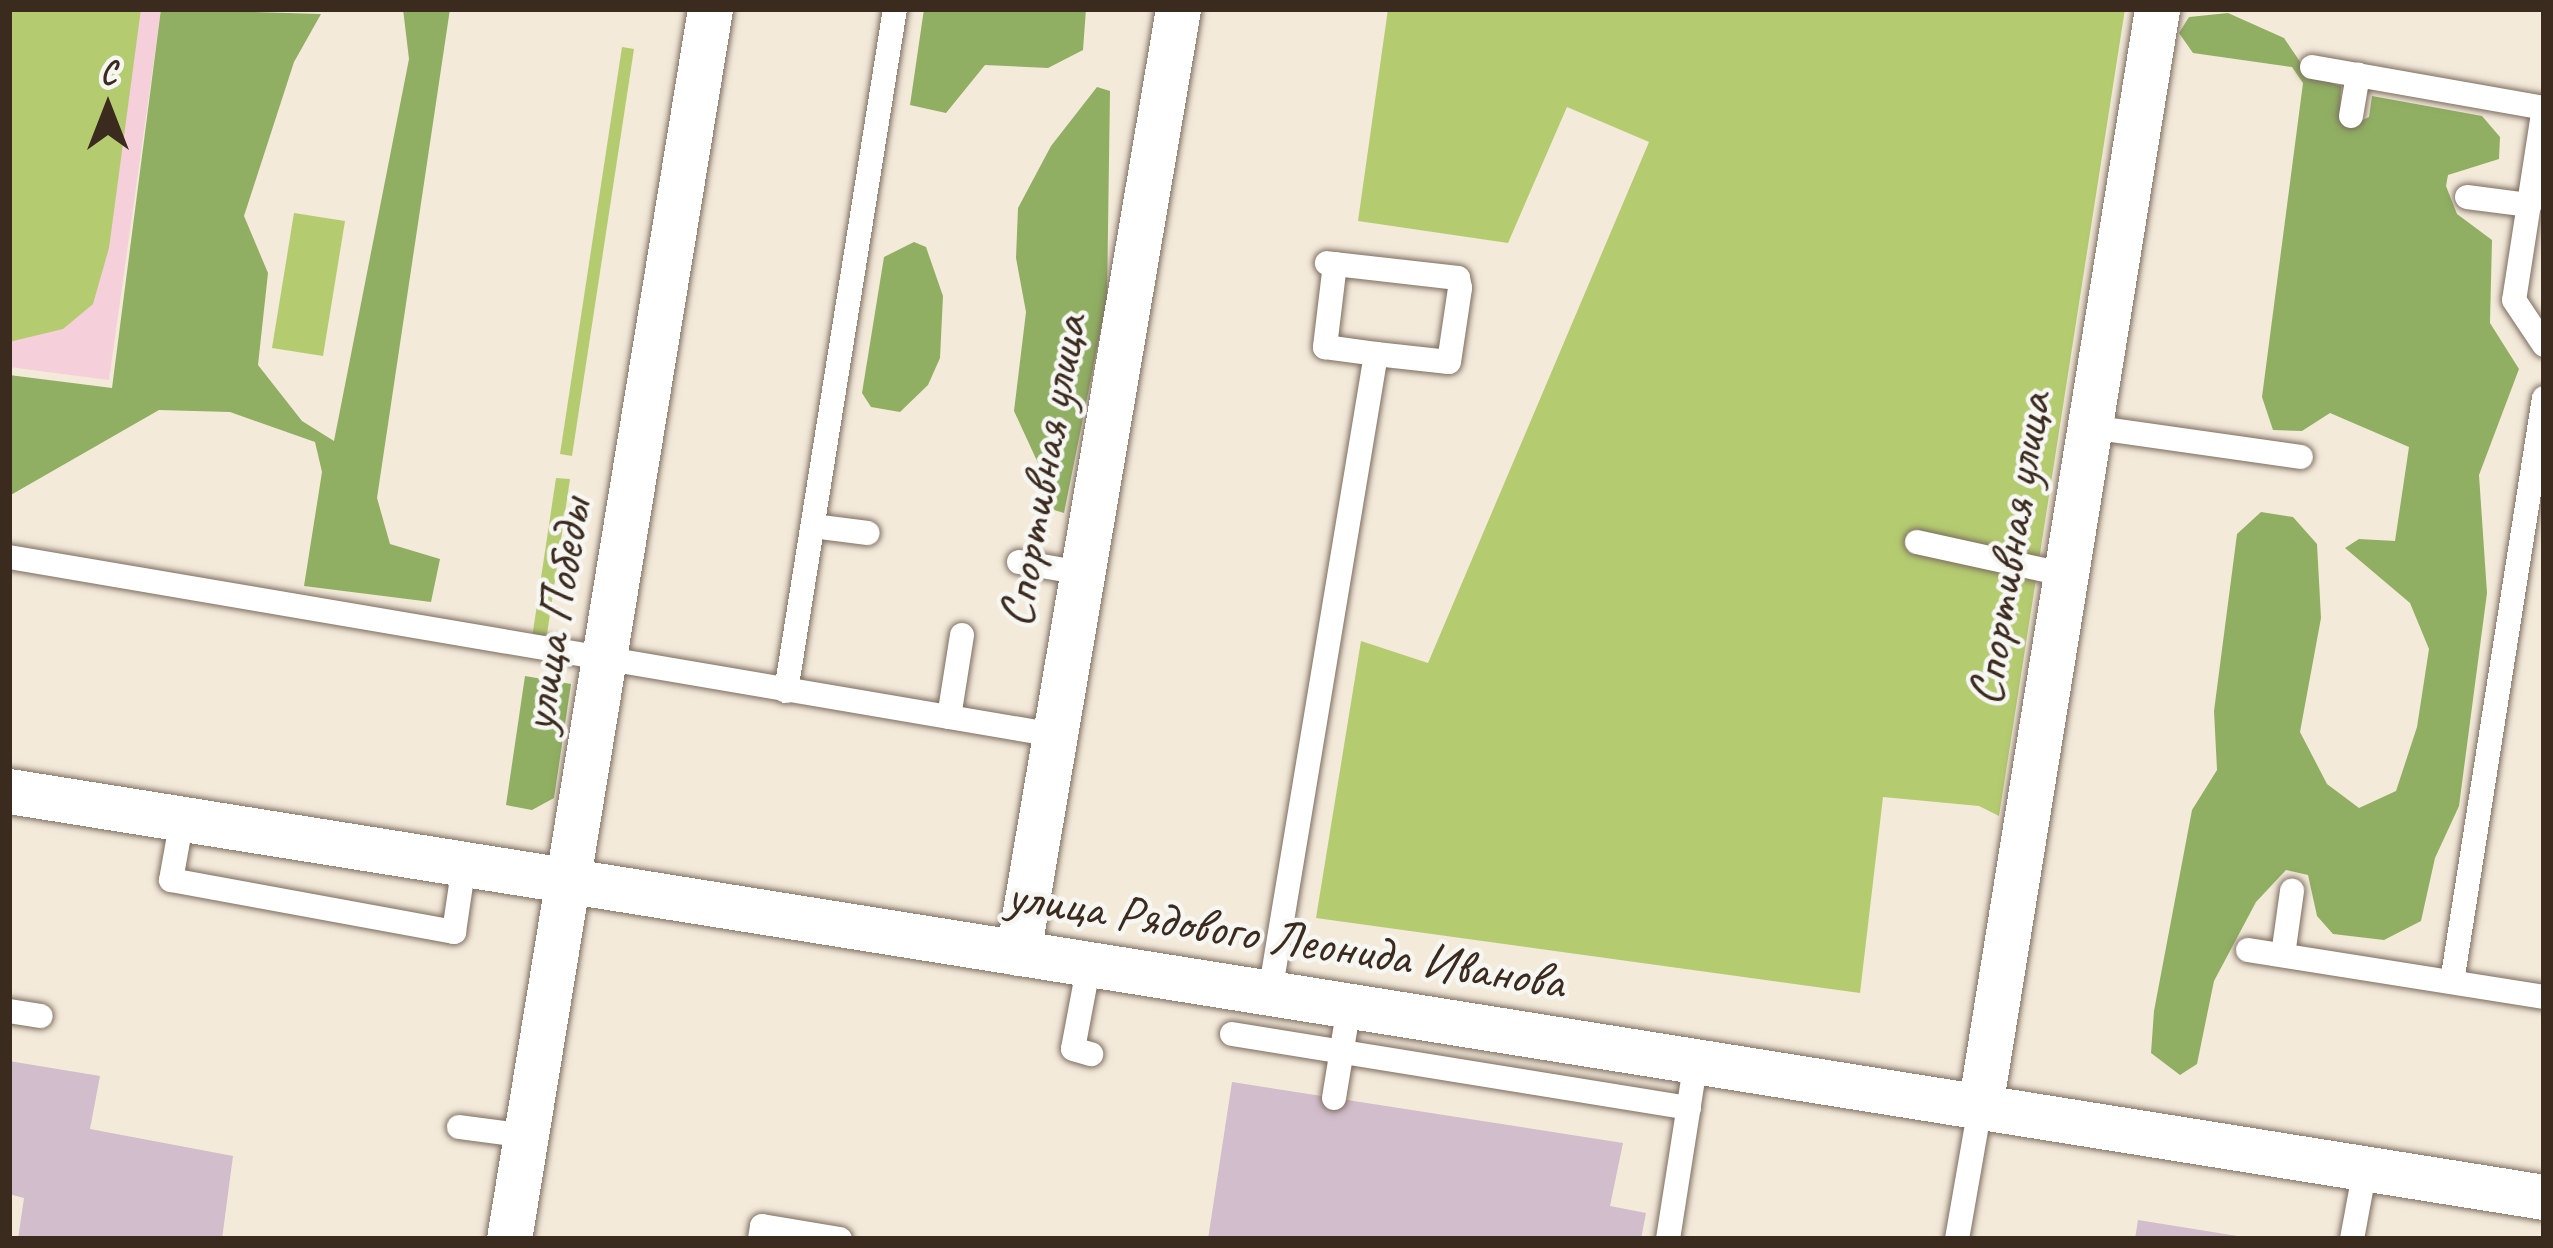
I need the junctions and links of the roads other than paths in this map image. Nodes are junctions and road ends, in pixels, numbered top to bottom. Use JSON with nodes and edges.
{"nodes":[{"id":1,"x":710,"y":9,"type":"edge"},
{"id":2,"x":895,"y":9,"type":"edge"},
{"id":3,"x":1178,"y":9,"type":"edge"},
{"id":4,"x":2157,"y":9,"type":"edge"},
{"id":5,"x":2312,"y":67,"type":"dead end"},
{"id":6,"x":2358,"y":75,"type":"junction"},
{"id":7,"x":2544,"y":108,"type":"edge"},
{"id":8,"x":2350,"y":116,"type":"dead end"},
{"id":9,"x":2467,"y":196,"type":"dead end"},
{"id":10,"x":2529,"y":205,"type":"junction"},
{"id":11,"x":2544,"y":345,"type":"edge"},
{"id":12,"x":1376,"y":354,"type":"junction"},
{"id":13,"x":2544,"y":398,"type":"edge"},
{"id":14,"x":2084,"y":426,"type":"junction"},
{"id":15,"x":2301,"y":457,"type":"dead end"},
{"id":16,"x":813,"y":526,"type":"junction"},
{"id":17,"x":868,"y":533,"type":"dead end"},
{"id":18,"x":1917,"y":542,"type":"dead end"},
{"id":19,"x":9,"y":557,"type":"edge"},
{"id":20,"x":1019,"y":562,"type":"dead end"},
{"id":21,"x":1082,"y":573,"type":"junction"},
{"id":22,"x":2062,"y":574,"type":"junction"},
{"id":23,"x":962,"y":635,"type":"dead end"},
{"id":24,"x":606,"y":659,"type":"junction"},
{"id":25,"x":786,"y":691,"type":"junction"},
{"id":26,"x":949,"y":717,"type":"junction"},
{"id":27,"x":1055,"y":735,"type":"junction"},
{"id":28,"x":9,"y":791,"type":"edge"},
{"id":29,"x":182,"y":819,"type":"junction"},
{"id":30,"x":464,"y":864,"type":"junction"},
{"id":31,"x":570,"y":881,"type":"junction"},
{"id":32,"x":2292,"y":891,"type":"dead end"},
{"id":33,"x":2248,"y":950,"type":"dead end"},
{"id":34,"x":1018,"y":953,"type":"junction"},
{"id":35,"x":2283,"y":955,"type":"junction"},
{"id":36,"x":1089,"y":964,"type":"junction"},
{"id":37,"x":2452,"y":982,"type":"junction"},
{"id":38,"x":1270,"y":993,"type":"junction"},
{"id":39,"x":2544,"y":997,"type":"edge"},
{"id":40,"x":1349,"y":1006,"type":"junction"},
{"id":41,"x":9,"y":1011,"type":"edge"},
{"id":42,"x":41,"y":1016,"type":"dead end"},
{"id":43,"x":1232,"y":1034,"type":"dead end"},
{"id":44,"x":1342,"y":1052,"type":"junction"},
{"id":45,"x":1091,"y":1054,"type":"dead end"},
{"id":46,"x":1696,"y":1061,"type":"junction"},
{"id":47,"x":1334,"y":1098,"type":"dead end"},
{"id":48,"x":1980,"y":1106,"type":"junction"},
{"id":49,"x":1689,"y":1108,"type":"junction"},
{"id":50,"x":459,"y":1127,"type":"dead end"},
{"id":51,"x":526,"y":1136,"type":"junction"},
{"id":52,"x":2365,"y":1168,"type":"junction"},
{"id":53,"x":2544,"y":1197,"type":"edge"},
{"id":54,"x":509,"y":1239,"type":"edge"},
{"id":55,"x":760,"y":1239,"type":"edge"},
{"id":56,"x":841,"y":1239,"type":"edge"},
{"id":57,"x":1668,"y":1239,"type":"edge"},
{"id":58,"x":1958,"y":1239,"type":"edge"},
{"id":59,"x":2352,"y":1239,"type":"edge"}],
"edges":[{"from":1,"to":24,"type":"street","name":"улица Победы"},
{"from":2,"to":16,"type":"lane"},
{"from":3,"to":21,"type":"street","name":"Спортивная улица"},
{"from":4,"to":14,"type":"street","name":"Спортивная улица"},
{"from":5,"to":6,"type":"lane"},
{"from":6,"to":7,"type":"lane"},
{"from":6,"to":8,"type":"lane"},
{"from":7,"to":10,"type":"lane"},
{"from":9,"to":10,"type":"lane"},
{"from":10,"to":11,"type":"lane"},
{"from":12,"to":12,"type":"lane"},
{"from":12,"to":38,"type":"lane"},
{"from":13,"to":37,"type":"lane"},
{"from":14,"to":15,"type":"lane"},
{"from":14,"to":22,"type":"street","name":"Спортивная улица"},
{"from":16,"to":17,"type":"lane"},
{"from":16,"to":25,"type":"lane"},
{"from":18,"to":22,"type":"lane"},
{"from":19,"to":24,"type":"lane"},
{"from":20,"to":21,"type":"lane"},
{"from":21,"to":27,"type":"street","name":"Спортивная улица"},
{"from":22,"to":48,"type":"street","name":"Спортивная улица"},
{"from":23,"to":26,"type":"lane"},
{"from":24,"to":25,"type":"lane"},
{"from":24,"to":31,"type":"street","name":"улица Победы"},
{"from":25,"to":26,"type":"lane"},
{"from":26,"to":27,"type":"lane"},
{"from":27,"to":34,"type":"street","name":"Спортивная улица"},
{"from":28,"to":29,"type":"street","name":"улица Рядового Леонида Иванова"},
{"from":29,"to":30,"type":"street","name":"улица Рядового Леонида Иванова"},
{"from":29,"to":30,"type":"lane"},
{"from":30,"to":31,"type":"street","name":"улица Рядового Леонида Иванова"},
{"from":31,"to":34,"type":"street","name":"улица Рядового Леонида Иванова"},
{"from":31,"to":51,"type":"street","name":"улица Победы"},
{"from":32,"to":35,"type":"lane"},
{"from":33,"to":35,"type":"lane"},
{"from":34,"to":36,"type":"street","name":"улица Рядового Леонида Иванова"},
{"from":35,"to":37,"type":"lane"},
{"from":36,"to":38,"type":"street","name":"улица Рядового Леонида Иванова"},
{"from":36,"to":45,"type":"lane"},
{"from":37,"to":39,"type":"lane"},
{"from":38,"to":40,"type":"street","name":"улица Рядового Леонида Иванова"},
{"from":40,"to":44,"type":"lane"},
{"from":40,"to":46,"type":"street","name":"улица Рядового Леонида Иванова"},
{"from":41,"to":42,"type":"lane"},
{"from":43,"to":44,"type":"lane"},
{"from":44,"to":47,"type":"lane"},
{"from":44,"to":49,"type":"lane"},
{"from":46,"to":48,"type":"street","name":"улица Рядового Леонида Иванова"},
{"from":46,"to":49,"type":"lane"},
{"from":48,"to":52,"type":"street","name":"улица Рядового Леонида Иванова"},
{"from":48,"to":58,"type":"lane"},
{"from":49,"to":57,"type":"lane"},
{"from":50,"to":51,"type":"lane"},
{"from":51,"to":54,"type":"street","name":"улица Победы"},
{"from":52,"to":53,"type":"street","name":"улица Рядового Леонида Иванова"},
{"from":52,"to":59,"type":"lane"},
{"from":55,"to":56,"type":"lane"}]}
